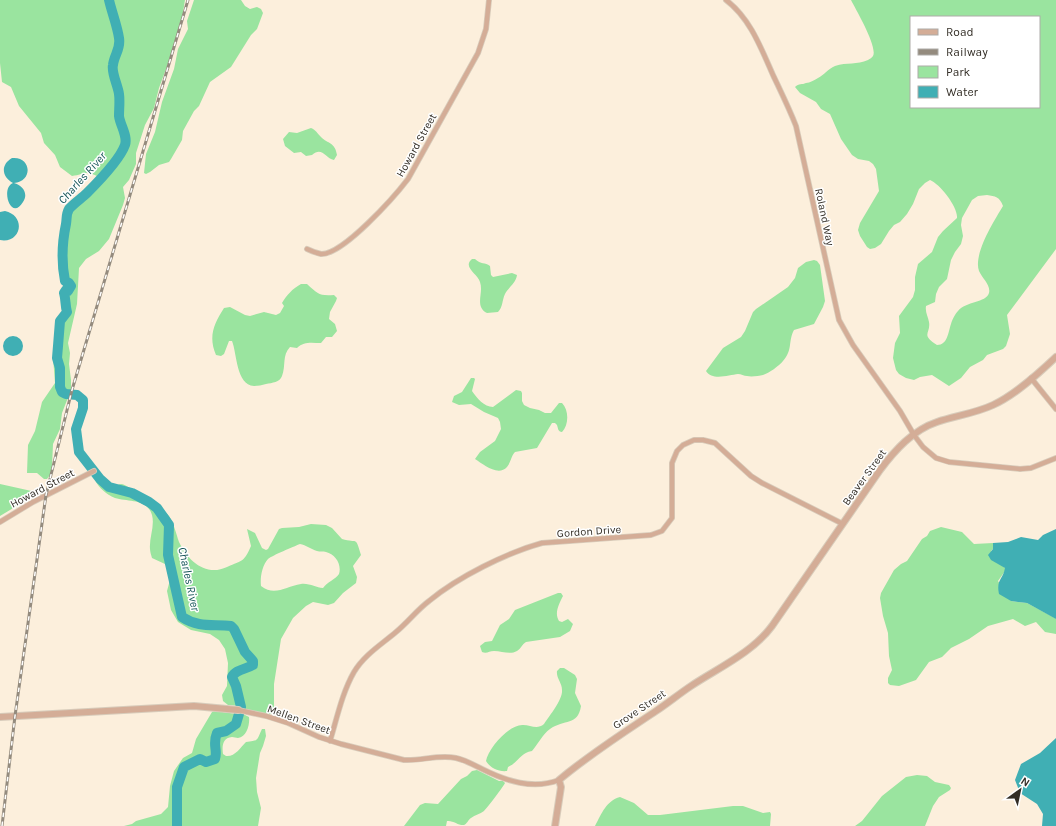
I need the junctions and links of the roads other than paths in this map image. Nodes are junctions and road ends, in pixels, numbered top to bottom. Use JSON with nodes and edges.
{"nodes":[{"id":1,"x":489,"y":0,"type":"edge"},
{"id":2,"x":726,"y":0,"type":"edge"},
{"id":3,"x":306,"y":249,"type":"dead end"},
{"id":4,"x":1056,"y":358,"type":"edge"},
{"id":5,"x":1031,"y":378,"type":"junction"},
{"id":6,"x":1056,"y":408,"type":"edge"},
{"id":7,"x":914,"y":435,"type":"junction"},
{"id":8,"x":1056,"y":458,"type":"edge"},
{"id":9,"x":94,"y":471,"type":"dead end"},
{"id":10,"x":0,"y":522,"type":"edge"},
{"id":11,"x":843,"y":524,"type":"junction"},
{"id":12,"x":769,"y":630,"type":"joint"},
{"id":13,"x":241,"y":710,"type":"joint"},
{"id":14,"x":0,"y":717,"type":"edge"},
{"id":15,"x":330,"y":741,"type":"junction"},
{"id":16,"x":559,"y":780,"type":"junction"},
{"id":17,"x":555,"y":826,"type":"edge"}],
"edges":[{"from":1,"to":3,"type":"street","name":"Howard Street"},
{"from":2,"to":7,"type":"street","name":"Roland Way"},
{"from":4,"to":5,"type":"street","name":"Beaver Street"},
{"from":5,"to":6,"type":"street"},
{"from":5,"to":7,"type":"street","name":"Beaver Street"},
{"from":7,"to":8,"type":"street","name":"Roland Way"},
{"from":7,"to":11,"type":"street","name":"Beaver Street"},
{"from":9,"to":10,"type":"street","name":"Howard Street"},
{"from":11,"to":12,"type":"street","name":"Beaver Street"},
{"from":11,"to":15,"type":"street","name":"Gordon Drive"},
{"from":12,"to":16,"type":"street","name":"Grove Street"},
{"from":13,"to":14,"type":"street","name":"Mellen Street"},
{"from":13,"to":15,"type":"street","name":"Mellen Street"},
{"from":15,"to":16,"type":"street","name":"Mellen Street"},
{"from":16,"to":17,"type":"street"}]}
